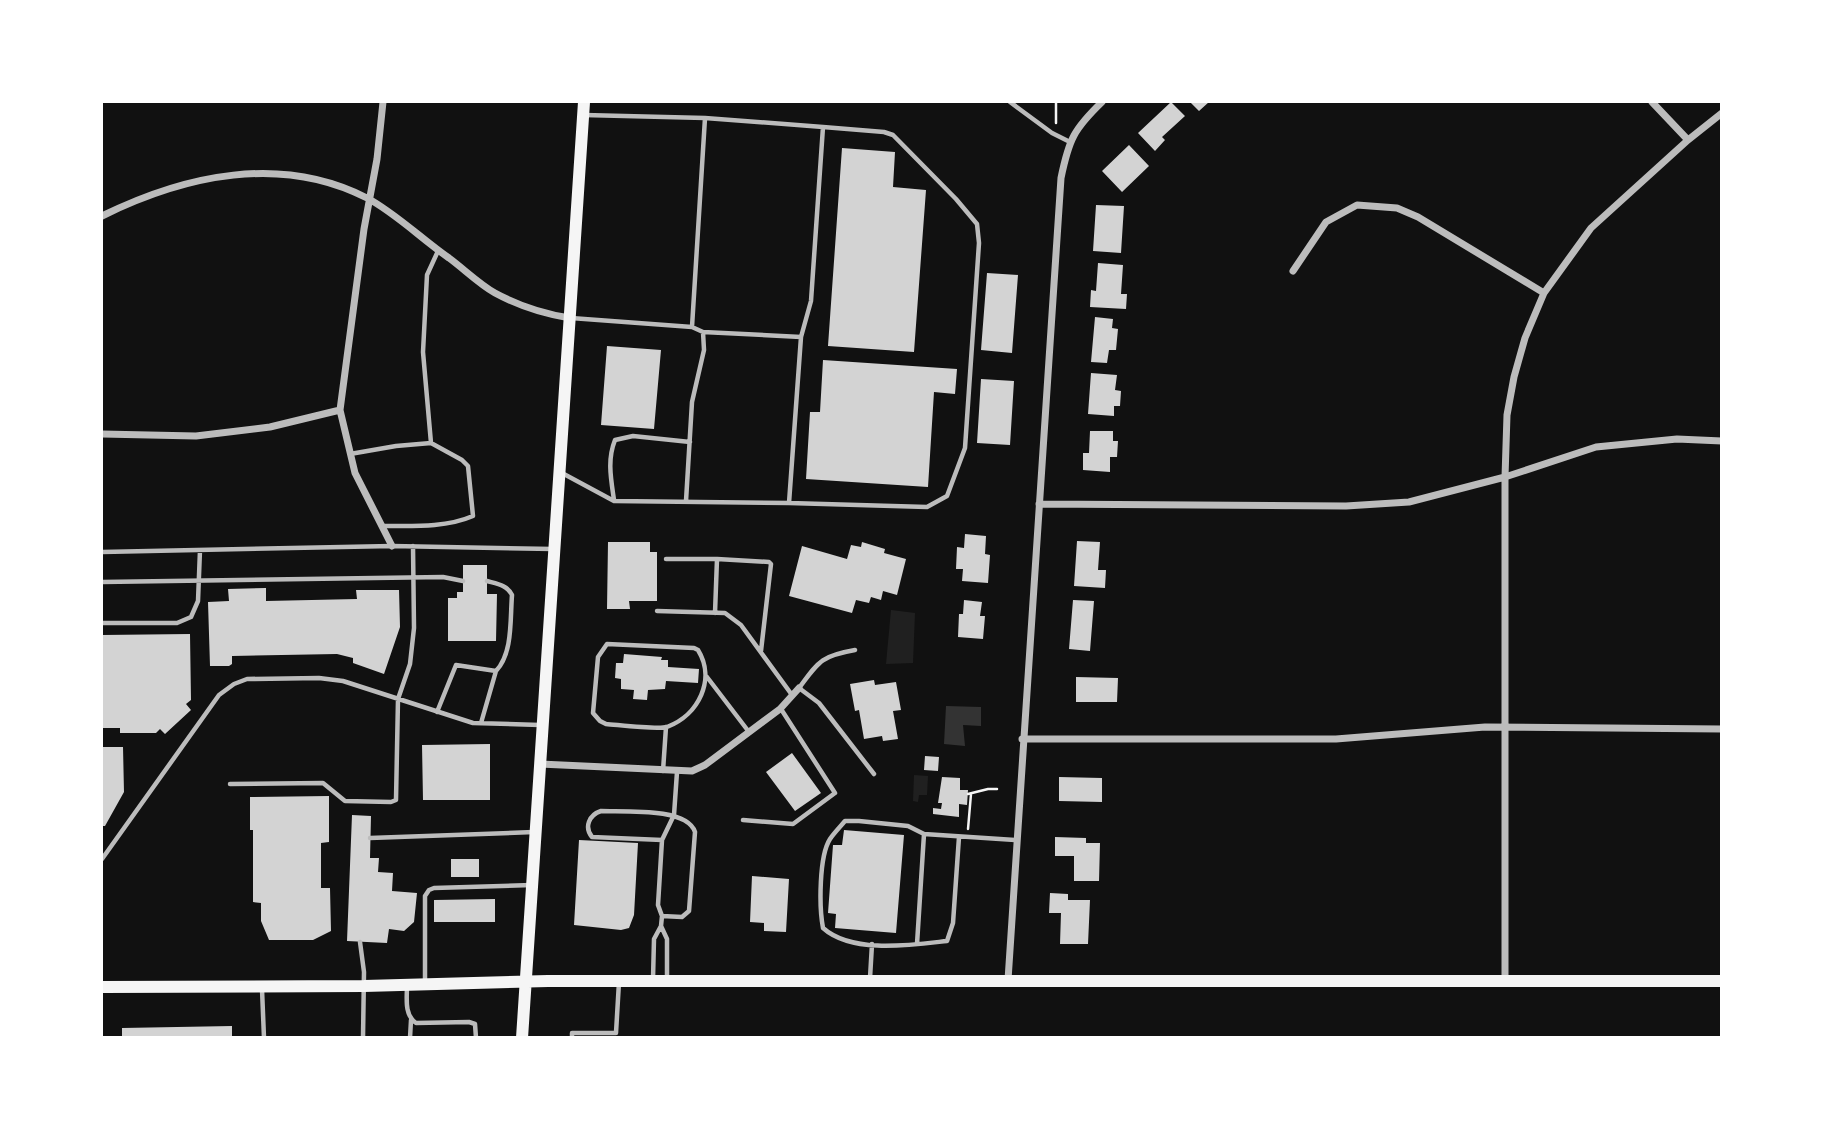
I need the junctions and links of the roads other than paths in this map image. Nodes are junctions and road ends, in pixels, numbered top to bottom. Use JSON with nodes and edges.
{"nodes":[{"id":1,"x":383,"y":102,"type":"edge"},
{"id":2,"x":1010,"y":102,"type":"edge"},
{"id":3,"x":1102,"y":102,"type":"edge"},
{"id":4,"x":1652,"y":102,"type":"edge"},
{"id":5,"x":584,"y":108,"type":"edge"},
{"id":6,"x":1721,"y":113,"type":"edge"},
{"id":7,"x":705,"y":118,"type":"junction"},
{"id":8,"x":823,"y":127,"type":"junction"},
{"id":9,"x":1688,"y":140,"type":"junction"},
{"id":10,"x":1070,"y":142,"type":"junction"},
{"id":11,"x":369,"y":200,"type":"junction"},
{"id":12,"x":102,"y":216,"type":"edge"},
{"id":13,"x":438,"y":250,"type":"junction"},
{"id":14,"x":1293,"y":271,"type":"dead end"},
{"id":15,"x":1544,"y":293,"type":"junction"},
{"id":16,"x":570,"y":318,"type":"junction"},
{"id":17,"x":692,"y":327,"type":"junction"},
{"id":18,"x":703,"y":332,"type":"junction"},
{"id":19,"x":801,"y":337,"type":"junction"},
{"id":20,"x":340,"y":410,"type":"junction"},
{"id":21,"x":102,"y":434,"type":"edge"},
{"id":22,"x":1721,"y":441,"type":"edge"},
{"id":23,"x":690,"y":442,"type":"junction"},
{"id":24,"x":431,"y":443,"type":"junction"},
{"id":25,"x":350,"y":454,"type":"junction"},
{"id":26,"x":560,"y":473,"type":"junction"},
{"id":27,"x":1505,"y":477,"type":"junction"},
{"id":28,"x":614,"y":501,"type":"junction"},
{"id":29,"x":686,"y":501,"type":"junction"},
{"id":30,"x":789,"y":503,"type":"junction"},
{"id":31,"x":1039,"y":504,"type":"junction"},
{"id":32,"x":383,"y":526,"type":"junction"},
{"id":33,"x":392,"y":546,"type":"junction"},
{"id":34,"x":413,"y":546,"type":"junction"},
{"id":35,"x":554,"y":549,"type":"junction"},
{"id":36,"x":200,"y":550,"type":"junction"},
{"id":37,"x":102,"y":552,"type":"edge"},
{"id":38,"x":666,"y":559,"type":"dead end"},
{"id":39,"x":717,"y":559,"type":"junction"},
{"id":40,"x":414,"y":578,"type":"junction"},
{"id":41,"x":463,"y":581,"type":"dead end"},
{"id":42,"x":487,"y":581,"type":"dead end"},
{"id":43,"x":102,"y":582,"type":"edge"},
{"id":44,"x":200,"y":582,"type":"junction"},
{"id":45,"x":657,"y":611,"type":"dead end"},
{"id":46,"x":715,"y":613,"type":"junction"},
{"id":47,"x":102,"y":623,"type":"edge"},
{"id":48,"x":855,"y":650,"type":"dead end"},
{"id":49,"x":761,"y":652,"type":"junction"},
{"id":50,"x":496,"y":671,"type":"junction"},
{"id":51,"x":707,"y":677,"type":"junction"},
{"id":52,"x":799,"y":688,"type":"junction"},
{"id":53,"x":792,"y":695,"type":"junction"},
{"id":54,"x":398,"y":699,"type":"junction"},
{"id":55,"x":780,"y":709,"type":"junction"},
{"id":56,"x":437,"y":712,"type":"junction"},
{"id":57,"x":481,"y":723,"type":"junction"},
{"id":58,"x":542,"y":725,"type":"junction"},
{"id":59,"x":666,"y":727,"type":"junction"},
{"id":60,"x":1505,"y":727,"type":"junction"},
{"id":61,"x":1721,"y":729,"type":"edge"},
{"id":62,"x":749,"y":732,"type":"junction"},
{"id":63,"x":1022,"y":739,"type":"junction"},
{"id":64,"x":540,"y":764,"type":"junction"},
{"id":65,"x":663,"y":771,"type":"junction"},
{"id":66,"x":677,"y":772,"type":"junction"},
{"id":67,"x":874,"y":774,"type":"dead end"},
{"id":68,"x":230,"y":784,"type":"dead end"},
{"id":69,"x":674,"y":815,"type":"junction"},
{"id":70,"x":743,"y":820,"type":"dead end"},
{"id":71,"x":534,"y":832,"type":"junction"},
{"id":72,"x":923,"y":834,"type":"junction"},
{"id":73,"x":959,"y":837,"type":"junction"},
{"id":74,"x":370,"y":838,"type":"dead end"},
{"id":75,"x":1015,"y":840,"type":"junction"},
{"id":76,"x":662,"y":841,"type":"junction"},
{"id":77,"x":103,"y":852,"type":"edge"},
{"id":78,"x":102,"y":859,"type":"edge"},
{"id":79,"x":532,"y":885,"type":"junction"},
{"id":80,"x":662,"y":916,"type":"junction"},
{"id":81,"x":661,"y":926,"type":"junction"},
{"id":82,"x":360,"y":942,"type":"dead end"},
{"id":83,"x":872,"y":944,"type":"junction"},
{"id":84,"x":917,"y":944,"type":"junction"},
{"id":85,"x":1008,"y":980,"type":"junction"},
{"id":86,"x":666,"y":981,"type":"junction"},
{"id":87,"x":1506,"y":981,"type":"junction"},
{"id":88,"x":1721,"y":981,"type":"edge"},
{"id":89,"x":524,"y":982,"type":"junction"},
{"id":90,"x":619,"y":982,"type":"junction"},
{"id":91,"x":653,"y":982,"type":"junction"},
{"id":92,"x":870,"y":982,"type":"junction"},
{"id":93,"x":425,"y":984,"type":"junction"},
{"id":94,"x":262,"y":985,"type":"junction"},
{"id":95,"x":407,"y":985,"type":"junction"},
{"id":96,"x":364,"y":986,"type":"junction"},
{"id":97,"x":102,"y":987,"type":"edge"},
{"id":98,"x":411,"y":1020,"type":"junction"},
{"id":99,"x":264,"y":1038,"type":"edge"},
{"id":100,"x":363,"y":1038,"type":"edge"},
{"id":101,"x":410,"y":1038,"type":"edge"},
{"id":102,"x":476,"y":1038,"type":"edge"},
{"id":103,"x":522,"y":1038,"type":"edge"},
{"id":104,"x":572,"y":1038,"type":"edge"}],
"edges":[{"from":1,"to":11,"type":"street"},
{"from":2,"to":10,"type":"lane"},
{"from":3,"to":10,"type":"street"},
{"from":4,"to":9,"type":"street"},
{"from":5,"to":7,"type":"lane"},
{"from":5,"to":16,"type":"main road"},
{"from":6,"to":9,"type":"street"},
{"from":7,"to":8,"type":"lane"},
{"from":7,"to":17,"type":"lane"},
{"from":8,"to":19,"type":"lane"},
{"from":8,"to":30,"type":"lane"},
{"from":9,"to":15,"type":"street"},
{"from":10,"to":31,"type":"street"},
{"from":11,"to":12,"type":"street"},
{"from":11,"to":13,"type":"street"},
{"from":11,"to":20,"type":"street"},
{"from":13,"to":16,"type":"street"},
{"from":13,"to":24,"type":"lane"},
{"from":14,"to":15,"type":"street"},
{"from":15,"to":27,"type":"street"},
{"from":16,"to":17,"type":"lane"},
{"from":16,"to":26,"type":"main road"},
{"from":17,"to":18,"type":"lane"},
{"from":18,"to":19,"type":"lane"},
{"from":18,"to":23,"type":"lane"},
{"from":19,"to":30,"type":"lane"},
{"from":20,"to":21,"type":"street"},
{"from":20,"to":25,"type":"street"},
{"from":22,"to":27,"type":"street"},
{"from":23,"to":28,"type":"lane"},
{"from":23,"to":29,"type":"lane"},
{"from":24,"to":25,"type":"lane"},
{"from":24,"to":32,"type":"lane"},
{"from":25,"to":32,"type":"street"},
{"from":26,"to":28,"type":"lane"},
{"from":26,"to":35,"type":"main road"},
{"from":27,"to":31,"type":"street"},
{"from":27,"to":60,"type":"street"},
{"from":28,"to":29,"type":"lane"},
{"from":29,"to":30,"type":"lane"},
{"from":31,"to":63,"type":"street"},
{"from":32,"to":33,"type":"street"},
{"from":33,"to":34,"type":"lane"},
{"from":33,"to":36,"type":"lane"},
{"from":34,"to":35,"type":"lane"},
{"from":34,"to":40,"type":"lane"},
{"from":35,"to":58,"type":"main road"},
{"from":36,"to":37,"type":"lane"},
{"from":36,"to":44,"type":"lane"},
{"from":38,"to":39,"type":"lane"},
{"from":39,"to":46,"type":"lane"},
{"from":39,"to":49,"type":"lane"},
{"from":40,"to":41,"type":"lane"},
{"from":40,"to":44,"type":"lane"},
{"from":40,"to":54,"type":"lane"},
{"from":42,"to":50,"type":"lane"},
{"from":43,"to":44,"type":"lane"},
{"from":44,"to":47,"type":"lane"},
{"from":45,"to":46,"type":"lane"},
{"from":46,"to":49,"type":"lane"},
{"from":48,"to":52,"type":"lane"},
{"from":49,"to":53,"type":"lane"},
{"from":50,"to":56,"type":"lane"},
{"from":50,"to":57,"type":"lane"},
{"from":51,"to":59,"type":"lane"},
{"from":51,"to":59,"type":"lane"},
{"from":51,"to":62,"type":"lane"},
{"from":52,"to":53,"type":"street"},
{"from":52,"to":67,"type":"lane"},
{"from":53,"to":55,"type":"street"},
{"from":54,"to":56,"type":"lane"},
{"from":54,"to":68,"type":"lane"},
{"from":54,"to":77,"type":"lane"},
{"from":55,"to":62,"type":"street"},
{"from":55,"to":70,"type":"lane"},
{"from":56,"to":57,"type":"lane"},
{"from":57,"to":58,"type":"lane"},
{"from":58,"to":64,"type":"main road"},
{"from":59,"to":65,"type":"lane"},
{"from":60,"to":61,"type":"street"},
{"from":60,"to":63,"type":"street"},
{"from":60,"to":87,"type":"street"},
{"from":62,"to":66,"type":"street"},
{"from":63,"to":75,"type":"street"},
{"from":64,"to":65,"type":"street"},
{"from":64,"to":71,"type":"main road"},
{"from":65,"to":66,"type":"street"},
{"from":66,"to":69,"type":"lane"},
{"from":69,"to":76,"type":"lane"},
{"from":69,"to":76,"type":"lane"},
{"from":69,"to":80,"type":"lane"},
{"from":71,"to":74,"type":"lane"},
{"from":71,"to":79,"type":"main road"},
{"from":72,"to":73,"type":"lane"},
{"from":72,"to":83,"type":"lane"},
{"from":72,"to":84,"type":"lane"},
{"from":73,"to":75,"type":"lane"},
{"from":73,"to":84,"type":"lane"},
{"from":75,"to":85,"type":"street"},
{"from":76,"to":80,"type":"lane"},
{"from":77,"to":78,"type":"lane"},
{"from":79,"to":89,"type":"main road"},
{"from":79,"to":93,"type":"lane"},
{"from":80,"to":81,"type":"lane"},
{"from":81,"to":86,"type":"lane"},
{"from":81,"to":91,"type":"lane"},
{"from":82,"to":96,"type":"lane"},
{"from":83,"to":84,"type":"lane"},
{"from":83,"to":92,"type":"lane"},
{"from":85,"to":87,"type":"main road"},
{"from":85,"to":92,"type":"main road"},
{"from":86,"to":91,"type":"main road"},
{"from":86,"to":92,"type":"main road"},
{"from":87,"to":88,"type":"main road"},
{"from":89,"to":90,"type":"main road"},
{"from":89,"to":93,"type":"main road"},
{"from":89,"to":103,"type":"main road"},
{"from":90,"to":91,"type":"main road"},
{"from":90,"to":104,"type":"lane"},
{"from":93,"to":95,"type":"main road"},
{"from":94,"to":96,"type":"main road"},
{"from":94,"to":97,"type":"main road"},
{"from":94,"to":99,"type":"lane"},
{"from":95,"to":96,"type":"main road"},
{"from":95,"to":98,"type":"lane"},
{"from":96,"to":100,"type":"lane"},
{"from":98,"to":101,"type":"lane"},
{"from":98,"to":102,"type":"lane"}]}
